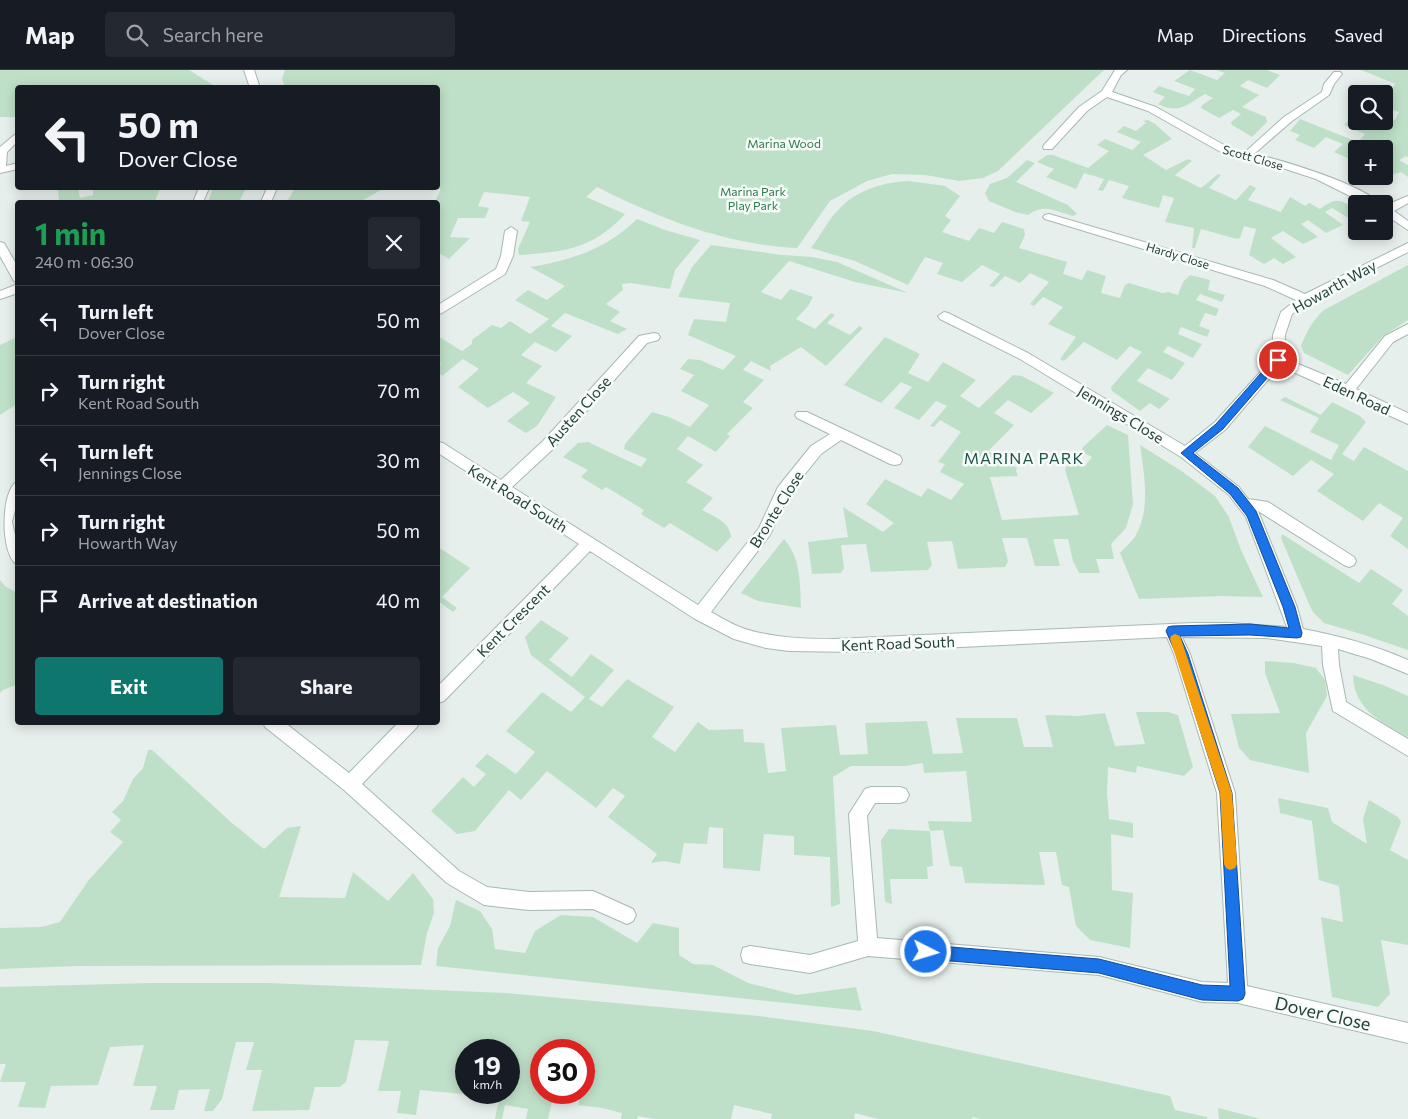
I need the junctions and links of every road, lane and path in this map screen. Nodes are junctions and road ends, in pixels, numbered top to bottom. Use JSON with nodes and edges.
{"nodes":[{"id":1,"x":249,"y":70,"type":"edge"},
{"id":2,"x":1120,"y":71,"type":"edge"},
{"id":3,"x":1337,"y":74,"type":"dead end"},
{"id":4,"x":254,"y":85,"type":"edge"},
{"id":5,"x":1106,"y":93,"type":"junction"},
{"id":6,"x":15,"y":138,"type":"edge"},
{"id":7,"x":1048,"y":147,"type":"dead end"},
{"id":8,"x":1,"y":151,"type":"edge"},
{"id":9,"x":1245,"y":157,"type":"junction"},
{"id":10,"x":15,"y":166,"type":"edge"},
{"id":11,"x":0,"y":169,"type":"edge"},
{"id":12,"x":1359,"y":195,"type":"edge"},
{"id":13,"x":1408,"y":199,"type":"edge"},
{"id":14,"x":1393,"y":206,"type":"edge"},
{"id":15,"x":1393,"y":215,"type":"edge"},
{"id":16,"x":1049,"y":217,"type":"dead end"},
{"id":17,"x":1408,"y":226,"type":"edge"},
{"id":18,"x":511,"y":231,"type":"dead end"},
{"id":19,"x":0,"y":246,"type":"edge"},
{"id":20,"x":1408,"y":247,"type":"edge"},
{"id":21,"x":15,"y":273,"type":"edge"},
{"id":22,"x":15,"y":289,"type":"edge"},
{"id":23,"x":0,"y":296,"type":"edge"},
{"id":24,"x":1305,"y":299,"type":"junction"},
{"id":25,"x":440,"y":309,"type":"edge"},
{"id":26,"x":944,"y":316,"type":"dead end"},
{"id":27,"x":1408,"y":328,"type":"edge"},
{"id":28,"x":654,"y":337,"type":"dead end"},
{"id":29,"x":1278,"y":360,"type":"junction"},
{"id":30,"x":1348,"y":390,"type":"junction"},
{"id":31,"x":802,"y":415,"type":"dead end"},
{"id":32,"x":1408,"y":419,"type":"edge"},
{"id":33,"x":840,"y":434,"type":"junction"},
{"id":34,"x":440,"y":449,"type":"edge"},
{"id":35,"x":1186,"y":453,"type":"junction"},
{"id":36,"x":895,"y":460,"type":"dead end"},
{"id":37,"x":502,"y":488,"type":"junction"},
{"id":38,"x":15,"y":489,"type":"edge"},
{"id":39,"x":1244,"y":504,"type":"junction"},
{"id":40,"x":589,"y":543,"type":"junction"},
{"id":41,"x":15,"y":556,"type":"edge"},
{"id":42,"x":1349,"y":561,"type":"dead end"},
{"id":43,"x":700,"y":614,"type":"junction"},
{"id":44,"x":1172,"y":631,"type":"junction"},
{"id":45,"x":1297,"y":633,"type":"junction"},
{"id":46,"x":1330,"y":640,"type":"junction"},
{"id":47,"x":1408,"y":667,"type":"edge"},
{"id":48,"x":440,"y":694,"type":"edge"},
{"id":49,"x":275,"y":725,"type":"edge"},
{"id":50,"x":408,"y":725,"type":"edge"},
{"id":51,"x":1408,"y":748,"type":"edge"},
{"id":52,"x":350,"y":784,"type":"junction"},
{"id":53,"x":900,"y":795,"type":"dead end"},
{"id":54,"x":627,"y":915,"type":"dead end"},
{"id":55,"x":868,"y":947,"type":"junction"},
{"id":56,"x":750,"y":955,"type":"dead end"},
{"id":57,"x":1238,"y":994,"type":"junction"},
{"id":58,"x":1408,"y":1033,"type":"edge"}],
"edges":[{"from":1,"to":4,"type":"street"},
{"from":2,"to":5,"type":"street"},
{"from":3,"to":9,"type":"street"},
{"from":5,"to":7,"type":"street"},
{"from":5,"to":9,"type":"street","name":"Scott Close"},
{"from":6,"to":8,"type":"street"},
{"from":8,"to":11,"type":"street"},
{"from":9,"to":12,"type":"street","name":"Scott Close"},
{"from":10,"to":11,"type":"street"},
{"from":13,"to":14,"type":"street"},
{"from":15,"to":17,"type":"street"},
{"from":16,"to":24,"type":"street","name":"Hardy Close"},
{"from":18,"to":25,"type":"street"},
{"from":19,"to":21,"type":"street"},
{"from":20,"to":24,"type":"street","name":"Howarth Way"},
{"from":22,"to":23,"type":"street"},
{"from":24,"to":29,"type":"street","name":"Howarth Way"},
{"from":26,"to":35,"type":"street","name":"Jennings Close"},
{"from":27,"to":30,"type":"street"},
{"from":28,"to":37,"type":"street","name":"Austen Close"},
{"from":29,"to":30,"type":"street","name":"Eden Road"},
{"from":29,"to":35,"type":"street"},
{"from":30,"to":32,"type":"street","name":"Eden Road"},
{"from":31,"to":33,"type":"street"},
{"from":33,"to":36,"type":"street"},
{"from":33,"to":43,"type":"street","name":"Bronte Close"},
{"from":34,"to":37,"type":"street","name":"Kent Road South"},
{"from":35,"to":39,"type":"street","name":"Jennings Close"},
{"from":37,"to":40,"type":"street","name":"Kent Road South"},
{"from":38,"to":41,"type":"street"},
{"from":39,"to":42,"type":"street"},
{"from":39,"to":45,"type":"street","name":"Jennings Close"},
{"from":40,"to":43,"type":"street","name":"Kent Road South"},
{"from":40,"to":48,"type":"street","name":"Kent Crescent"},
{"from":43,"to":44,"type":"street","name":"Kent Road South"},
{"from":44,"to":45,"type":"street","name":"Kent Road South"},
{"from":44,"to":57,"type":"street"},
{"from":45,"to":46,"type":"street","name":"Kent Road South"},
{"from":46,"to":47,"type":"street","name":"Kent Road South"},
{"from":46,"to":51,"type":"street"},
{"from":49,"to":52,"type":"street"},
{"from":50,"to":52,"type":"street"},
{"from":52,"to":54,"type":"street"},
{"from":53,"to":55,"type":"street"},
{"from":55,"to":56,"type":"street","name":"Dover Close"},
{"from":55,"to":57,"type":"street","name":"Dover Close"},
{"from":57,"to":58,"type":"street","name":"Dover Close"}]}
